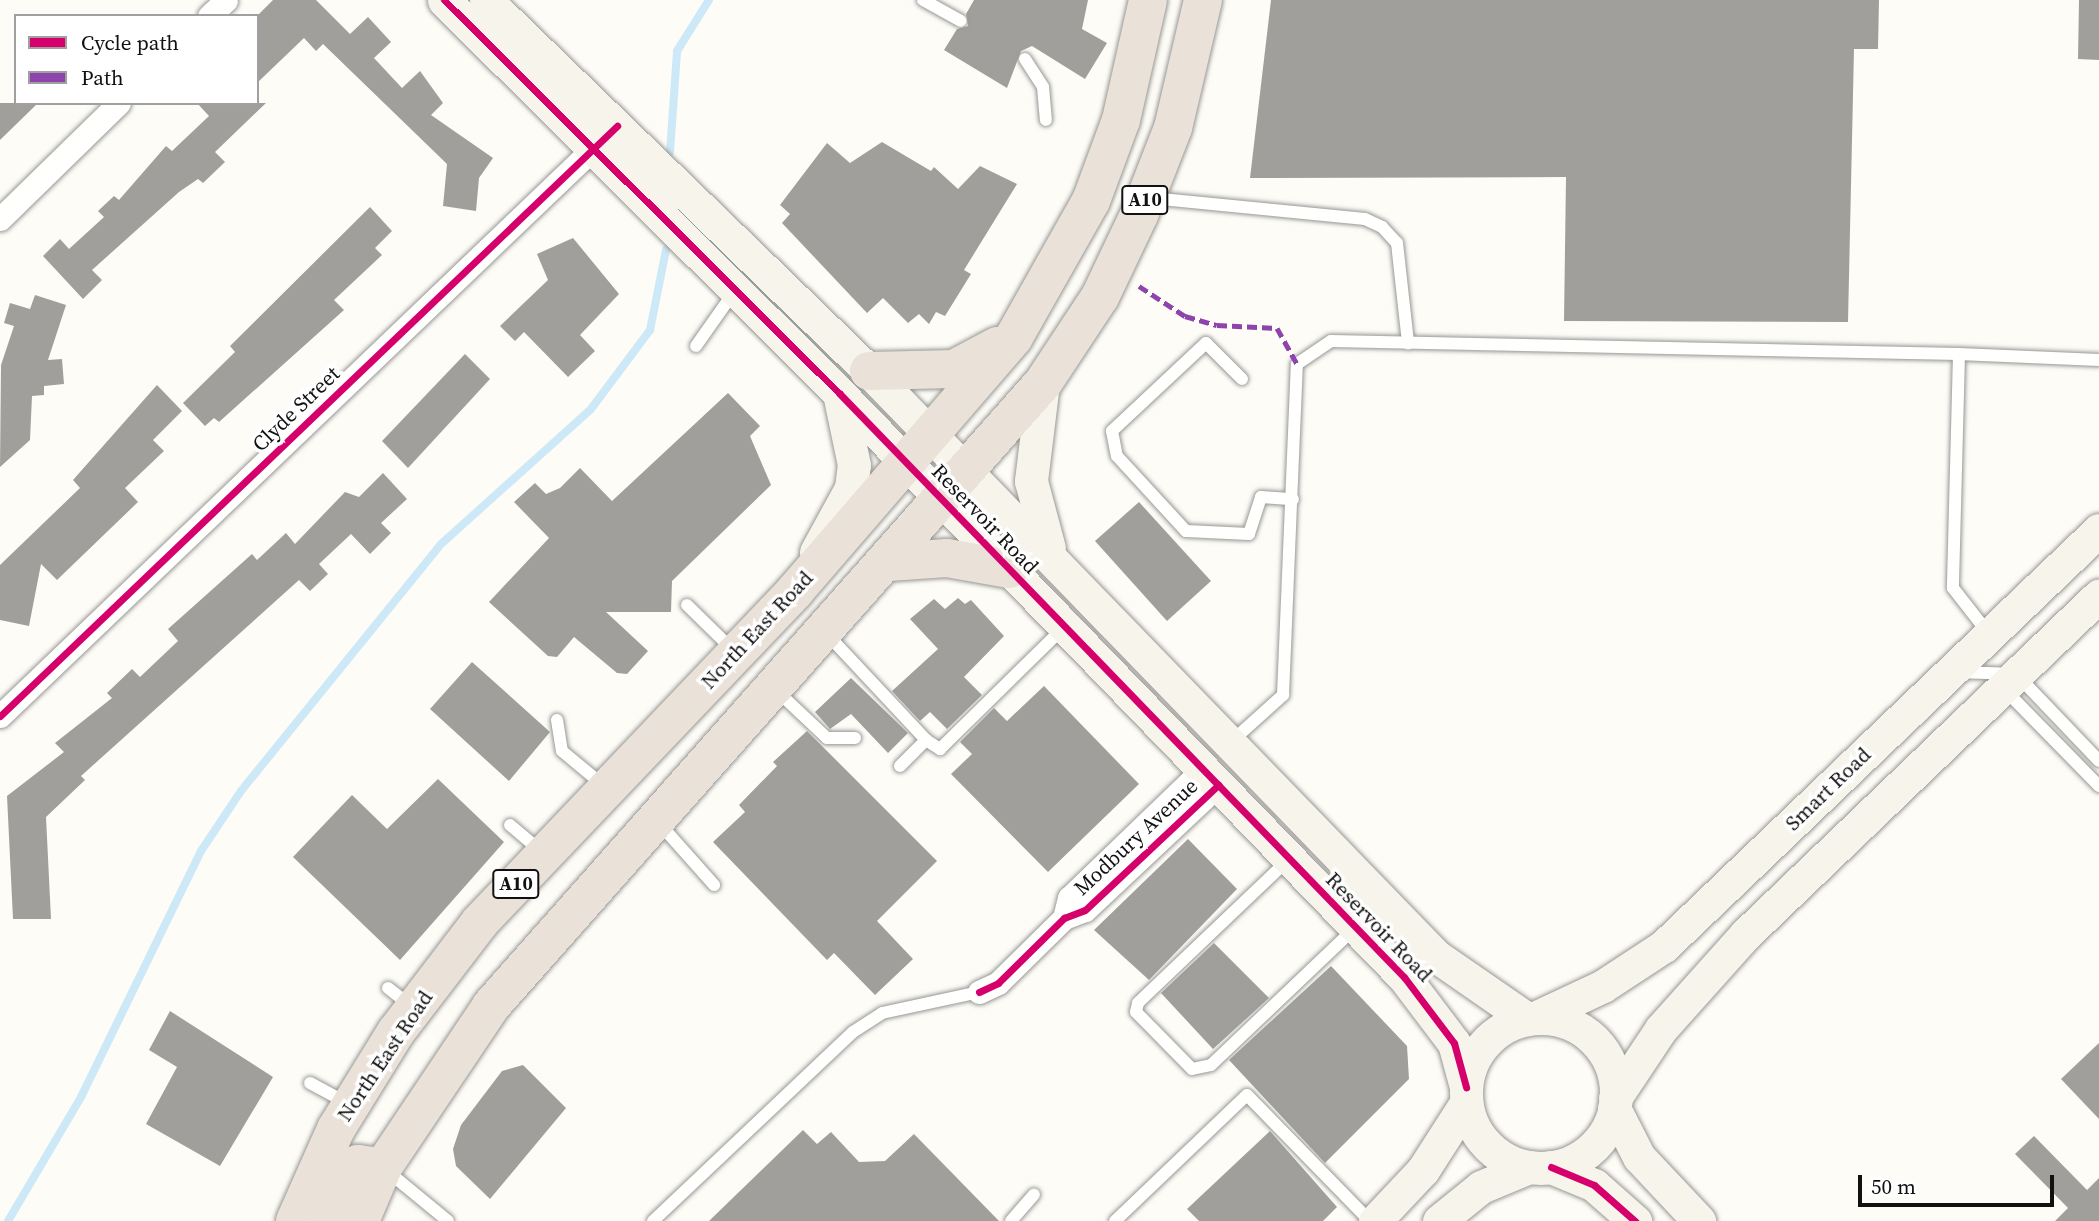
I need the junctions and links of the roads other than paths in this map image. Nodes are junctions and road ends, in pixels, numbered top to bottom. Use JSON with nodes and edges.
{"nodes":[{"id":1,"x":226,"y":0,"type":"edge"},
{"id":2,"x":444,"y":0,"type":"edge"},
{"id":3,"x":486,"y":0,"type":"edge"},
{"id":4,"x":923,"y":0,"type":"edge"},
{"id":5,"x":1149,"y":0,"type":"edge"},
{"id":6,"x":1203,"y":0,"type":"edge"},
{"id":7,"x":211,"y":14,"type":"edge"},
{"id":8,"x":961,"y":21,"type":"dead end"},
{"id":9,"x":1025,"y":59,"type":"dead end"},
{"id":10,"x":117,"y":105,"type":"edge"},
{"id":11,"x":1046,"y":120,"type":"dead end"},
{"id":12,"x":617,"y":126,"type":"junction"},
{"id":13,"x":594,"y":149,"type":"junction"},
{"id":14,"x":1146,"y":197,"type":"junction"},
{"id":15,"x":0,"y":219,"type":"edge"},
{"id":16,"x":736,"y":290,"type":"junction"},
{"id":17,"x":1014,"y":337,"type":"junction"},
{"id":18,"x":1408,"y":343,"type":"junction"},
{"id":19,"x":696,"y":346,"type":"dead end"},
{"id":20,"x":1959,"y":354,"type":"junction"},
{"id":21,"x":2099,"y":360,"type":"edge"},
{"id":22,"x":869,"y":370,"type":"junction"},
{"id":23,"x":1242,"y":379,"type":"dead end"},
{"id":24,"x":1043,"y":383,"type":"junction"},
{"id":25,"x":839,"y":393,"type":"junction"},
{"id":26,"x":931,"y":433,"type":"junction"},
{"id":27,"x":906,"y":462,"type":"junction"},
{"id":28,"x":968,"y":470,"type":"junction"},
{"id":29,"x":1293,"y":499,"type":"junction"},
{"id":30,"x":943,"y":500,"type":"junction"},
{"id":31,"x":2099,"y":530,"type":"edge"},
{"id":32,"x":1051,"y":554,"type":"junction"},
{"id":33,"x":889,"y":562,"type":"junction"},
{"id":34,"x":1009,"y":569,"type":"junction"},
{"id":35,"x":795,"y":591,"type":"junction"},
{"id":36,"x":2099,"y":595,"type":"edge"},
{"id":37,"x":687,"y":606,"type":"dead end"},
{"id":38,"x":1065,"y":627,"type":"junction"},
{"id":39,"x":826,"y":632,"type":"junction"},
{"id":40,"x":1989,"y":635,"type":"junction"},
{"id":41,"x":736,"y":653,"type":"junction"},
{"id":42,"x":1951,"y":671,"type":"junction"},
{"id":43,"x":2009,"y":681,"type":"junction"},
{"id":44,"x":774,"y":688,"type":"junction"},
{"id":45,"x":0,"y":716,"type":"edge"},
{"id":46,"x":557,"y":720,"type":"dead end"},
{"id":47,"x":855,"y":738,"type":"dead end"},
{"id":48,"x":926,"y":740,"type":"junction"},
{"id":49,"x":1232,"y":741,"type":"junction"},
{"id":50,"x":2099,"y":761,"type":"edge"},
{"id":51,"x":900,"y":766,"type":"dead end"},
{"id":52,"x":1210,"y":777,"type":"junction"},
{"id":53,"x":2099,"y":786,"type":"edge"},
{"id":54,"x":607,"y":789,"type":"junction"},
{"id":55,"x":656,"y":820,"type":"junction"},
{"id":56,"x":510,"y":825,"type":"dead end"},
{"id":57,"x":545,"y":854,"type":"junction"},
{"id":58,"x":1290,"y":858,"type":"junction"},
{"id":59,"x":714,"y":885,"type":"dead end"},
{"id":60,"x":1356,"y":927,"type":"junction"},
{"id":61,"x":979,"y":992,"type":"joint"},
{"id":62,"x":1531,"y":1018,"type":"junction"},
{"id":63,"x":310,"y":1083,"type":"dead end"},
{"id":64,"x":1466,"y":1095,"type":"junction"},
{"id":65,"x":1615,"y":1103,"type":"junction"},
{"id":66,"x":351,"y":1105,"type":"junction"},
{"id":67,"x":383,"y":1167,"type":"junction"},
{"id":68,"x":1540,"y":1167,"type":"junction"},
{"id":69,"x":1034,"y":1195,"type":"dead end"},
{"id":70,"x":295,"y":1221,"type":"edge"},
{"id":71,"x":325,"y":1221,"type":"edge"},
{"id":72,"x":360,"y":1221,"type":"edge"},
{"id":73,"x":448,"y":1221,"type":"edge"},
{"id":74,"x":653,"y":1221,"type":"edge"},
{"id":75,"x":1011,"y":1221,"type":"edge"},
{"id":76,"x":1115,"y":1221,"type":"edge"},
{"id":77,"x":1372,"y":1221,"type":"edge"},
{"id":78,"x":1439,"y":1221,"type":"edge"},
{"id":79,"x":1634,"y":1221,"type":"edge"},
{"id":80,"x":1699,"y":1221,"type":"edge"}],
"edges":[{"from":1,"to":7,"type":"street"},
{"from":2,"to":13,"type":"main road","name":"Reservoir Road"},
{"from":3,"to":12,"type":"main road","name":"Reservoir Road"},
{"from":4,"to":8,"type":"lane"},
{"from":5,"to":17,"type":"highway","name":"North East Road","number":"A10"},
{"from":6,"to":14,"type":"highway","number":"A10"},
{"from":9,"to":11,"type":"lane"},
{"from":10,"to":15,"type":"street"},
{"from":12,"to":13,"type":"street","name":"Clyde Street"},
{"from":12,"to":22,"type":"main road","name":"Reservoir Road"},
{"from":13,"to":16,"type":"main road","name":"Reservoir Road"},
{"from":13,"to":45,"type":"street","name":"Clyde Street"},
{"from":14,"to":18,"type":"lane"},
{"from":14,"to":24,"type":"highway","number":"A10"},
{"from":16,"to":19,"type":"lane"},
{"from":16,"to":25,"type":"main road","name":"Reservoir Road"},
{"from":17,"to":22,"type":"highway"},
{"from":17,"to":26,"type":"highway","name":"North East Road","number":"A10"},
{"from":18,"to":20,"type":"lane"},
{"from":18,"to":29,"type":"lane"},
{"from":20,"to":21,"type":"lane"},
{"from":20,"to":40,"type":"lane"},
{"from":22,"to":26,"type":"main road","name":"Reservoir Road"},
{"from":23,"to":29,"type":"lane"},
{"from":24,"to":28,"type":"highway","number":"A10"},
{"from":24,"to":32,"type":"main road"},
{"from":25,"to":27,"type":"main road","name":"Reservoir Road"},
{"from":25,"to":35,"type":"main road"},
{"from":26,"to":27,"type":"highway","name":"North East Road","number":"A10"},
{"from":26,"to":28,"type":"main road","name":"Reservoir Road"},
{"from":27,"to":30,"type":"main road","name":"Reservoir Road"},
{"from":27,"to":35,"type":"highway","name":"North East Road","number":"A10"},
{"from":28,"to":30,"type":"highway","number":"A10"},
{"from":28,"to":32,"type":"main road","name":"Reservoir Road"},
{"from":29,"to":49,"type":"lane"},
{"from":30,"to":33,"type":"highway","number":"A10"},
{"from":30,"to":34,"type":"main road","name":"Reservoir Road"},
{"from":31,"to":40,"type":"main road","name":"Smart Road"},
{"from":32,"to":49,"type":"main road","name":"Reservoir Road"},
{"from":33,"to":34,"type":"highway"},
{"from":33,"to":39,"type":"highway","number":"A10"},
{"from":34,"to":38,"type":"main road","name":"Reservoir Road"},
{"from":35,"to":41,"type":"highway","name":"North East Road","number":"A10"},
{"from":36,"to":43,"type":"main road"},
{"from":37,"to":41,"type":"lane"},
{"from":38,"to":48,"type":"lane"},
{"from":38,"to":52,"type":"main road","name":"Reservoir Road"},
{"from":39,"to":44,"type":"highway","number":"A10"},
{"from":39,"to":48,"type":"lane"},
{"from":40,"to":42,"type":"main road","name":"Smart Road"},
{"from":41,"to":54,"type":"highway","name":"North East Road","number":"A10"},
{"from":42,"to":43,"type":"lane"},
{"from":42,"to":62,"type":"main road","name":"Smart Road"},
{"from":43,"to":50,"type":"lane"},
{"from":43,"to":53,"type":"lane"},
{"from":43,"to":65,"type":"main road"},
{"from":44,"to":47,"type":"lane"},
{"from":44,"to":55,"type":"highway","number":"A10"},
{"from":46,"to":54,"type":"lane"},
{"from":48,"to":51,"type":"lane"},
{"from":49,"to":62,"type":"main road","name":"Reservoir Road"},
{"from":52,"to":58,"type":"main road","name":"Reservoir Road"},
{"from":52,"to":61,"type":"street","name":"Modbury Avenue"},
{"from":54,"to":57,"type":"highway","name":"North East Road","number":"A10"},
{"from":55,"to":59,"type":"lane"},
{"from":55,"to":67,"type":"highway","number":"A10"},
{"from":56,"to":57,"type":"lane"},
{"from":57,"to":66,"type":"highway","name":"North East Road","number":"A10"},
{"from":58,"to":60,"type":"main road","name":"Reservoir Road"},
{"from":58,"to":60,"type":"lane"},
{"from":60,"to":64,"type":"main road","name":"Reservoir Road"},
{"from":61,"to":74,"type":"lane","name":"Modbury Avenue"},
{"from":62,"to":64,"type":"main road"},
{"from":62,"to":65,"type":"main road"},
{"from":63,"to":66,"type":"lane"},
{"from":64,"to":68,"type":"main road"},
{"from":64,"to":77,"type":"main road"},
{"from":65,"to":68,"type":"main road"},
{"from":65,"to":80,"type":"main road"},
{"from":66,"to":70,"type":"highway","name":"North East Road","number":"A10"},
{"from":67,"to":71,"type":"highway"},
{"from":67,"to":72,"type":"highway","number":"A10"},
{"from":67,"to":73,"type":"lane"},
{"from":68,"to":78,"type":"main road"},
{"from":68,"to":79,"type":"main road"},
{"from":69,"to":75,"type":"lane"},
{"from":76,"to":77,"type":"lane"}]}
